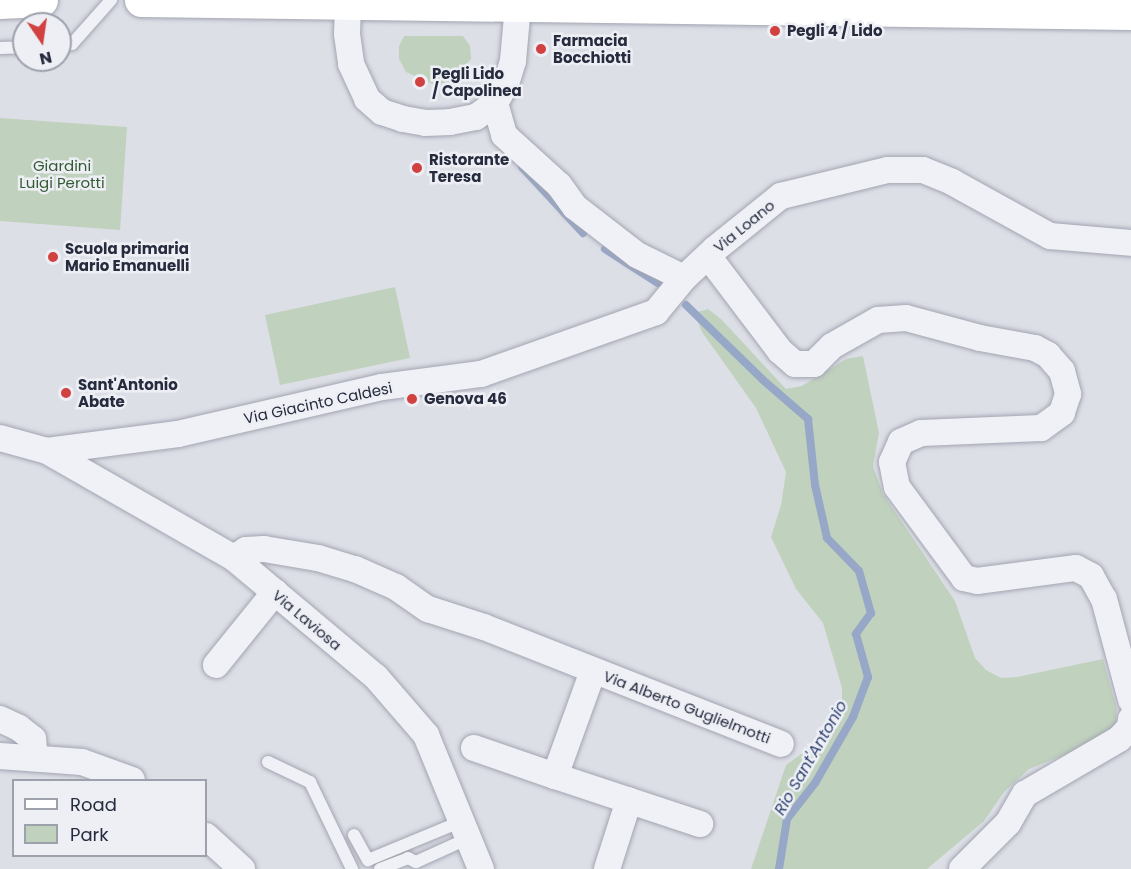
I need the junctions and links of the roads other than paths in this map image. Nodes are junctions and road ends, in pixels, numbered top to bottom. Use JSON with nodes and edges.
{"nodes":[{"id":1,"x":41,"y":0,"type":"edge"},
{"id":2,"x":111,"y":0,"type":"edge"},
{"id":3,"x":141,"y":0,"type":"edge"},
{"id":4,"x":0,"y":2,"type":"edge"},
{"id":5,"x":348,"y":5,"type":"junction"},
{"id":6,"x":518,"y":5,"type":"junction"},
{"id":7,"x":1131,"y":13,"type":"edge"},
{"id":8,"x":72,"y":44,"type":"edge"},
{"id":9,"x":495,"y":103,"type":"junction"},
{"id":10,"x":1131,"y":243,"type":"edge"},
{"id":11,"x":708,"y":256,"type":"junction"},
{"id":12,"x":684,"y":278,"type":"junction"},
{"id":13,"x":0,"y":438,"type":"edge"},
{"id":14,"x":47,"y":451,"type":"junction"},
{"id":15,"x":234,"y":558,"type":"junction"},
{"id":16,"x":274,"y":592,"type":"junction"},
{"id":17,"x":216,"y":665,"type":"dead end"},
{"id":18,"x":593,"y":671,"type":"junction"},
{"id":19,"x":1131,"y":700,"type":"edge"},
{"id":20,"x":0,"y":719,"type":"edge"},
{"id":21,"x":1131,"y":719,"type":"edge"},
{"id":22,"x":781,"y":744,"type":"dead end"},
{"id":23,"x":474,"y":748,"type":"dead end"},
{"id":24,"x":0,"y":756,"type":"edge"},
{"id":25,"x":35,"y":758,"type":"junction"},
{"id":26,"x":268,"y":762,"type":"dead end"},
{"id":27,"x":555,"y":776,"type":"junction"},
{"id":28,"x":129,"y":779,"type":"edge"},
{"id":29,"x":629,"y":800,"type":"junction"},
{"id":30,"x":700,"y":824,"type":"dead end"},
{"id":31,"x":466,"y":829,"type":"junction"},
{"id":32,"x":354,"y":835,"type":"dead end"},
{"id":33,"x":207,"y":837,"type":"edge"},
{"id":34,"x":242,"y":869,"type":"edge"},
{"id":35,"x":352,"y":869,"type":"edge"},
{"id":36,"x":380,"y":869,"type":"edge"},
{"id":37,"x":481,"y":869,"type":"edge"},
{"id":38,"x":607,"y":869,"type":"edge"},
{"id":39,"x":962,"y":869,"type":"edge"}],
"edges":[{"from":1,"to":4,"type":"main road"},
{"from":2,"to":8,"type":"lane"},
{"from":3,"to":5,"type":"main road"},
{"from":5,"to":6,"type":"main road"},
{"from":5,"to":9,"type":"street"},
{"from":6,"to":7,"type":"main road"},
{"from":6,"to":9,"type":"street"},
{"from":9,"to":12,"type":"street"},
{"from":10,"to":11,"type":"street","name":"Via Loano"},
{"from":11,"to":12,"type":"street","name":"Via Loano"},
{"from":11,"to":19,"type":"street"},
{"from":12,"to":14,"type":"street","name":"Via Giacinto Caldesi"},
{"from":13,"to":14,"type":"street","name":"Via Giacinto Caldesi"},
{"from":14,"to":15,"type":"street","name":"Via Laviosa"},
{"from":15,"to":16,"type":"street","name":"Via Laviosa"},
{"from":15,"to":18,"type":"street","name":"Via Alberto Guglielmotti"},
{"from":16,"to":17,"type":"street"},
{"from":16,"to":31,"type":"street","name":"Via Laviosa"},
{"from":18,"to":22,"type":"street","name":"Via Alberto Guglielmotti"},
{"from":18,"to":27,"type":"street","name":"Via Alberto Guglielmotti"},
{"from":20,"to":25,"type":"street"},
{"from":21,"to":39,"type":"street"},
{"from":23,"to":27,"type":"street"},
{"from":24,"to":25,"type":"street"},
{"from":25,"to":28,"type":"street"},
{"from":26,"to":35,"type":"lane"},
{"from":27,"to":29,"type":"street"},
{"from":29,"to":30,"type":"street"},
{"from":29,"to":38,"type":"street"},
{"from":31,"to":32,"type":"lane"},
{"from":31,"to":36,"type":"lane"},
{"from":31,"to":37,"type":"street","name":"Via Laviosa"},
{"from":33,"to":34,"type":"street"}]}
